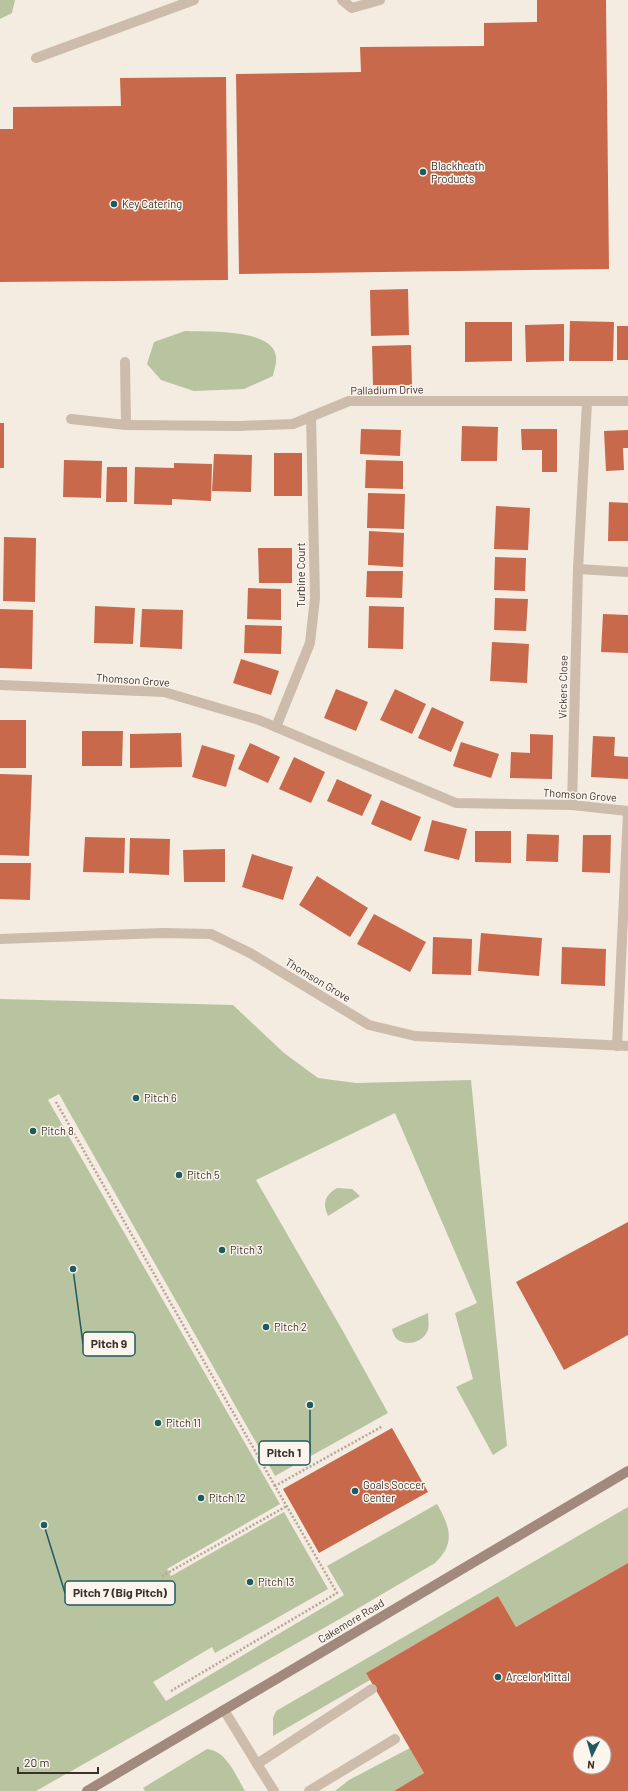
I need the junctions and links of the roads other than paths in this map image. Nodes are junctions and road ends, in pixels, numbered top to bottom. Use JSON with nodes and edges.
{"nodes":[{"id":1,"x":194,"y":0,"type":"edge"},
{"id":2,"x":342,"y":0,"type":"edge"},
{"id":3,"x":380,"y":0,"type":"edge"},
{"id":4,"x":36,"y":58,"type":"dead end"},
{"id":5,"x":125,"y":362,"type":"dead end"},
{"id":6,"x":628,"y":401,"type":"edge"},
{"id":7,"x":587,"y":402,"type":"junction"},
{"id":8,"x":311,"y":416,"type":"junction"},
{"id":9,"x":71,"y":419,"type":"dead end"},
{"id":10,"x":126,"y":426,"type":"junction"},
{"id":11,"x":578,"y":569,"type":"junction"},
{"id":12,"x":628,"y":572,"type":"edge"},
{"id":13,"x":0,"y":685,"type":"edge"},
{"id":14,"x":276,"y":727,"type":"junction"},
{"id":15,"x":572,"y":805,"type":"junction"},
{"id":16,"x":628,"y":811,"type":"edge"},
{"id":17,"x":0,"y":938,"type":"edge"},
{"id":18,"x":617,"y":1046,"type":"junction"},
{"id":19,"x":628,"y":1046,"type":"edge"},
{"id":20,"x":628,"y":1471,"type":"edge"},
{"id":21,"x":372,"y":1689,"type":"dead end"},
{"id":22,"x":224,"y":1710,"type":"junction"},
{"id":23,"x":396,"y":1739,"type":"dead end"},
{"id":24,"x":257,"y":1764,"type":"junction"},
{"id":25,"x":90,"y":1790,"type":"edge"},
{"id":26,"x":274,"y":1791,"type":"edge"},
{"id":27,"x":309,"y":1791,"type":"edge"}],
"edges":[{"from":1,"to":4,"type":"street"},
{"from":2,"to":3,"type":"street"},
{"from":5,"to":10,"type":"street"},
{"from":6,"to":7,"type":"street","name":"Palladium Drive"},
{"from":7,"to":8,"type":"street","name":"Palladium Drive"},
{"from":7,"to":11,"type":"street","name":"Vickers Close"},
{"from":8,"to":10,"type":"street","name":"Palladium Drive"},
{"from":8,"to":14,"type":"street","name":"Turbine Court"},
{"from":9,"to":10,"type":"street","name":"Palladium Drive"},
{"from":11,"to":12,"type":"street"},
{"from":11,"to":15,"type":"street","name":"Vickers Close"},
{"from":13,"to":14,"type":"street","name":"Thomson Grove"},
{"from":14,"to":15,"type":"street","name":"Thomson Grove"},
{"from":15,"to":16,"type":"street","name":"Thomson Grove"},
{"from":16,"to":18,"type":"street"},
{"from":17,"to":18,"type":"street","name":"Thomson Grove"},
{"from":18,"to":19,"type":"street","name":"Thomson Grove"},
{"from":20,"to":22,"type":"main road","name":"Cakemore Road"},
{"from":21,"to":24,"type":"street"},
{"from":22,"to":24,"type":"street"},
{"from":22,"to":25,"type":"main road","name":"Cakemore Road"},
{"from":23,"to":27,"type":"street"},
{"from":24,"to":26,"type":"street"}]}
